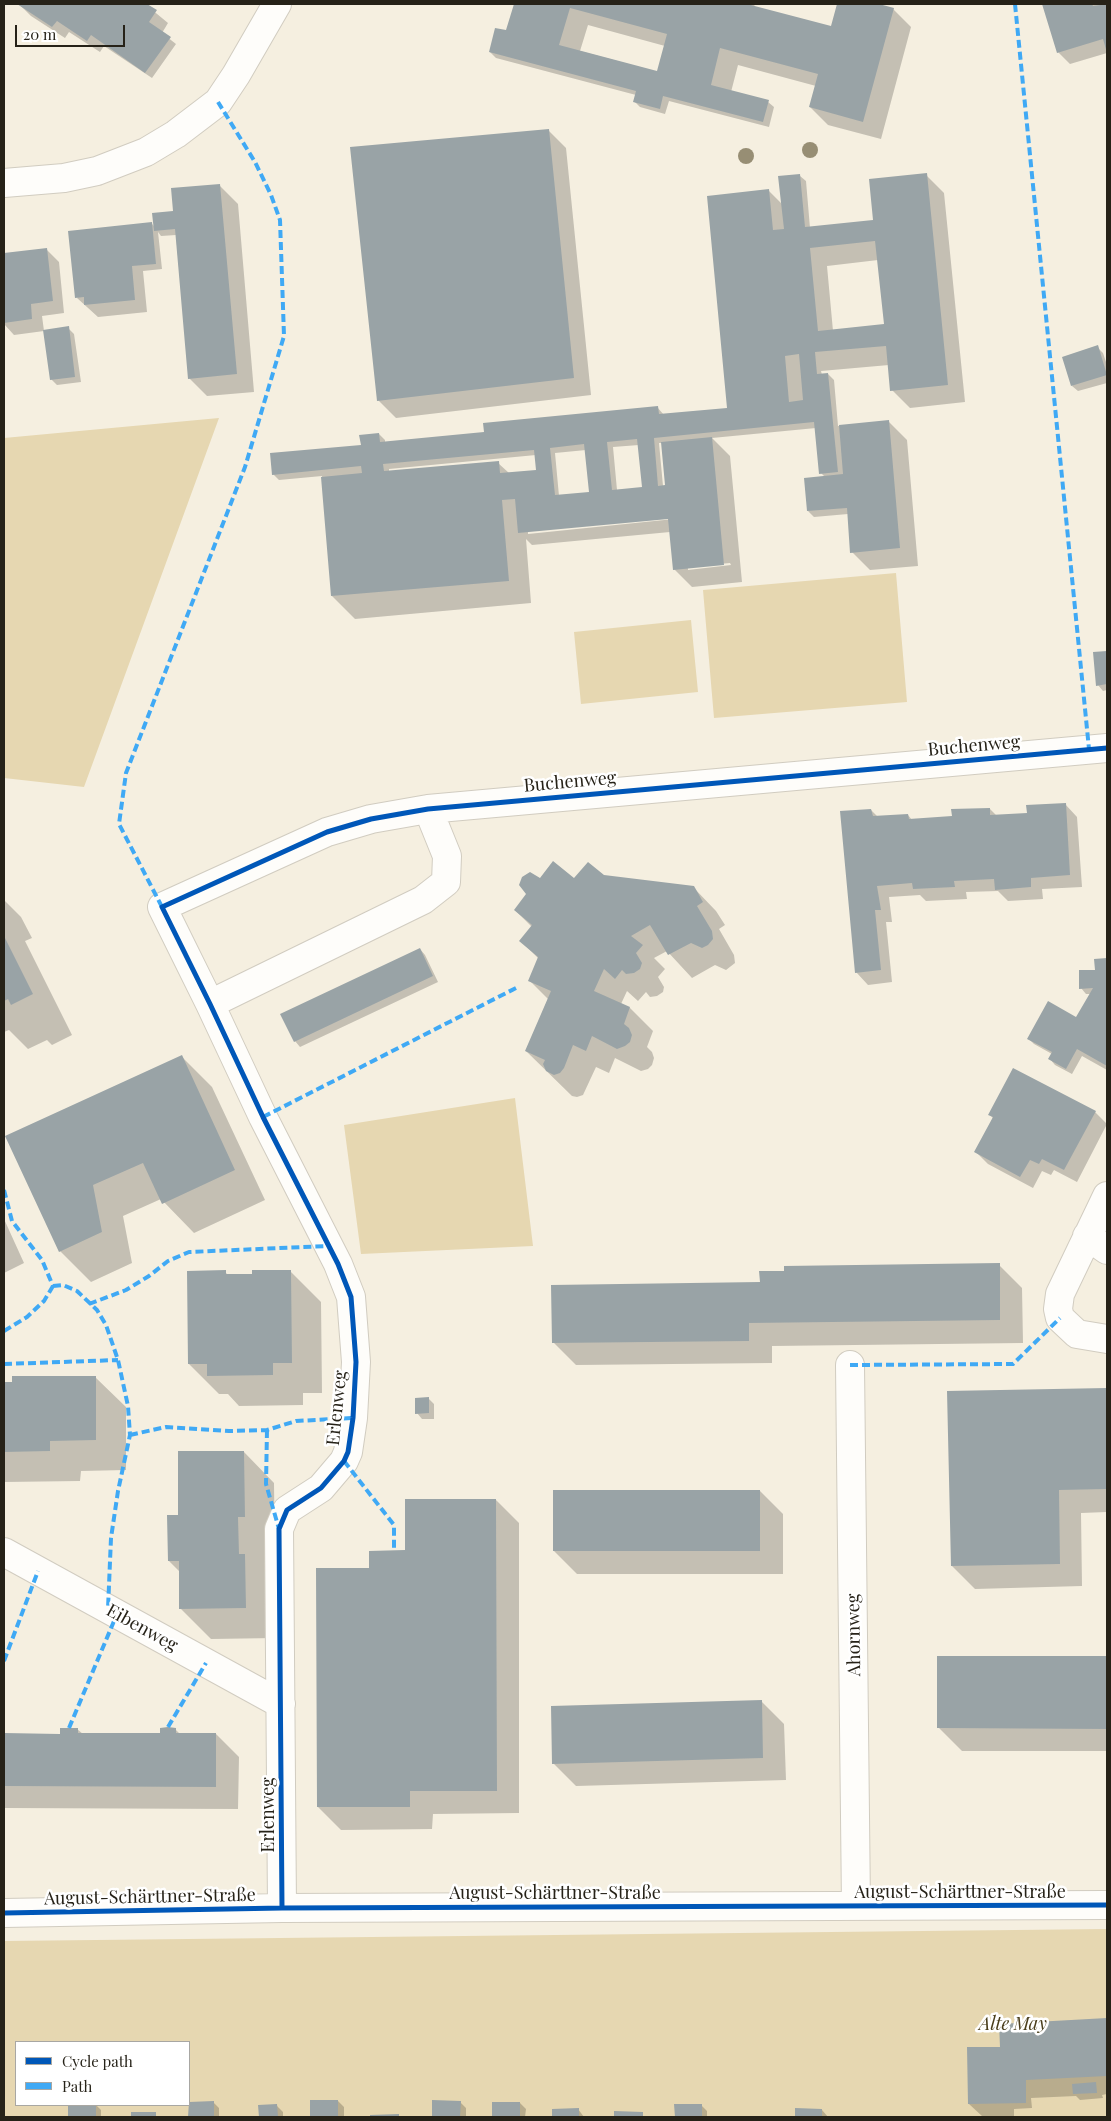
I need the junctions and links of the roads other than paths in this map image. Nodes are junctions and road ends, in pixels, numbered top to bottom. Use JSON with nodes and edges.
{"nodes":[{"id":1,"x":278,"y":4,"type":"edge"},
{"id":2,"x":4,"y":183,"type":"edge"},
{"id":3,"x":1107,"y":748,"type":"edge"},
{"id":4,"x":428,"y":809,"type":"junction"},
{"id":5,"x":210,"y":1004,"type":"junction"},
{"id":6,"x":1107,"y":1196,"type":"edge"},
{"id":7,"x":1097,"y":1243,"type":"edge"},
{"id":8,"x":1107,"y":1339,"type":"edge"},
{"id":9,"x":850,"y":1365,"type":"dead end"},
{"id":10,"x":4,"y":1552,"type":"edge"},
{"id":11,"x":281,"y":1704,"type":"junction"},
{"id":12,"x":1107,"y":1905,"type":"edge"},
{"id":13,"x":856,"y":1906,"type":"junction"},
{"id":14,"x":282,"y":1908,"type":"junction"},
{"id":15,"x":4,"y":1913,"type":"edge"}],
"edges":[{"from":1,"to":2,"type":"street"},
{"from":3,"to":4,"type":"street","name":"Buchenweg"},
{"from":4,"to":5,"type":"street"},
{"from":4,"to":5,"type":"street","name":"Buchenweg"},
{"from":5,"to":11,"type":"street","name":"Erlenweg"},
{"from":6,"to":7,"type":"street"},
{"from":7,"to":8,"type":"street"},
{"from":9,"to":13,"type":"street","name":"Ahornweg"},
{"from":10,"to":11,"type":"street","name":"Eibenweg"},
{"from":11,"to":14,"type":"street","name":"Erlenweg"},
{"from":12,"to":13,"type":"street","name":"August-Schärttner-Straße"},
{"from":13,"to":14,"type":"street","name":"August-Schärttner-Straße"},
{"from":14,"to":15,"type":"street","name":"August-Schärttner-Straße"}]}
